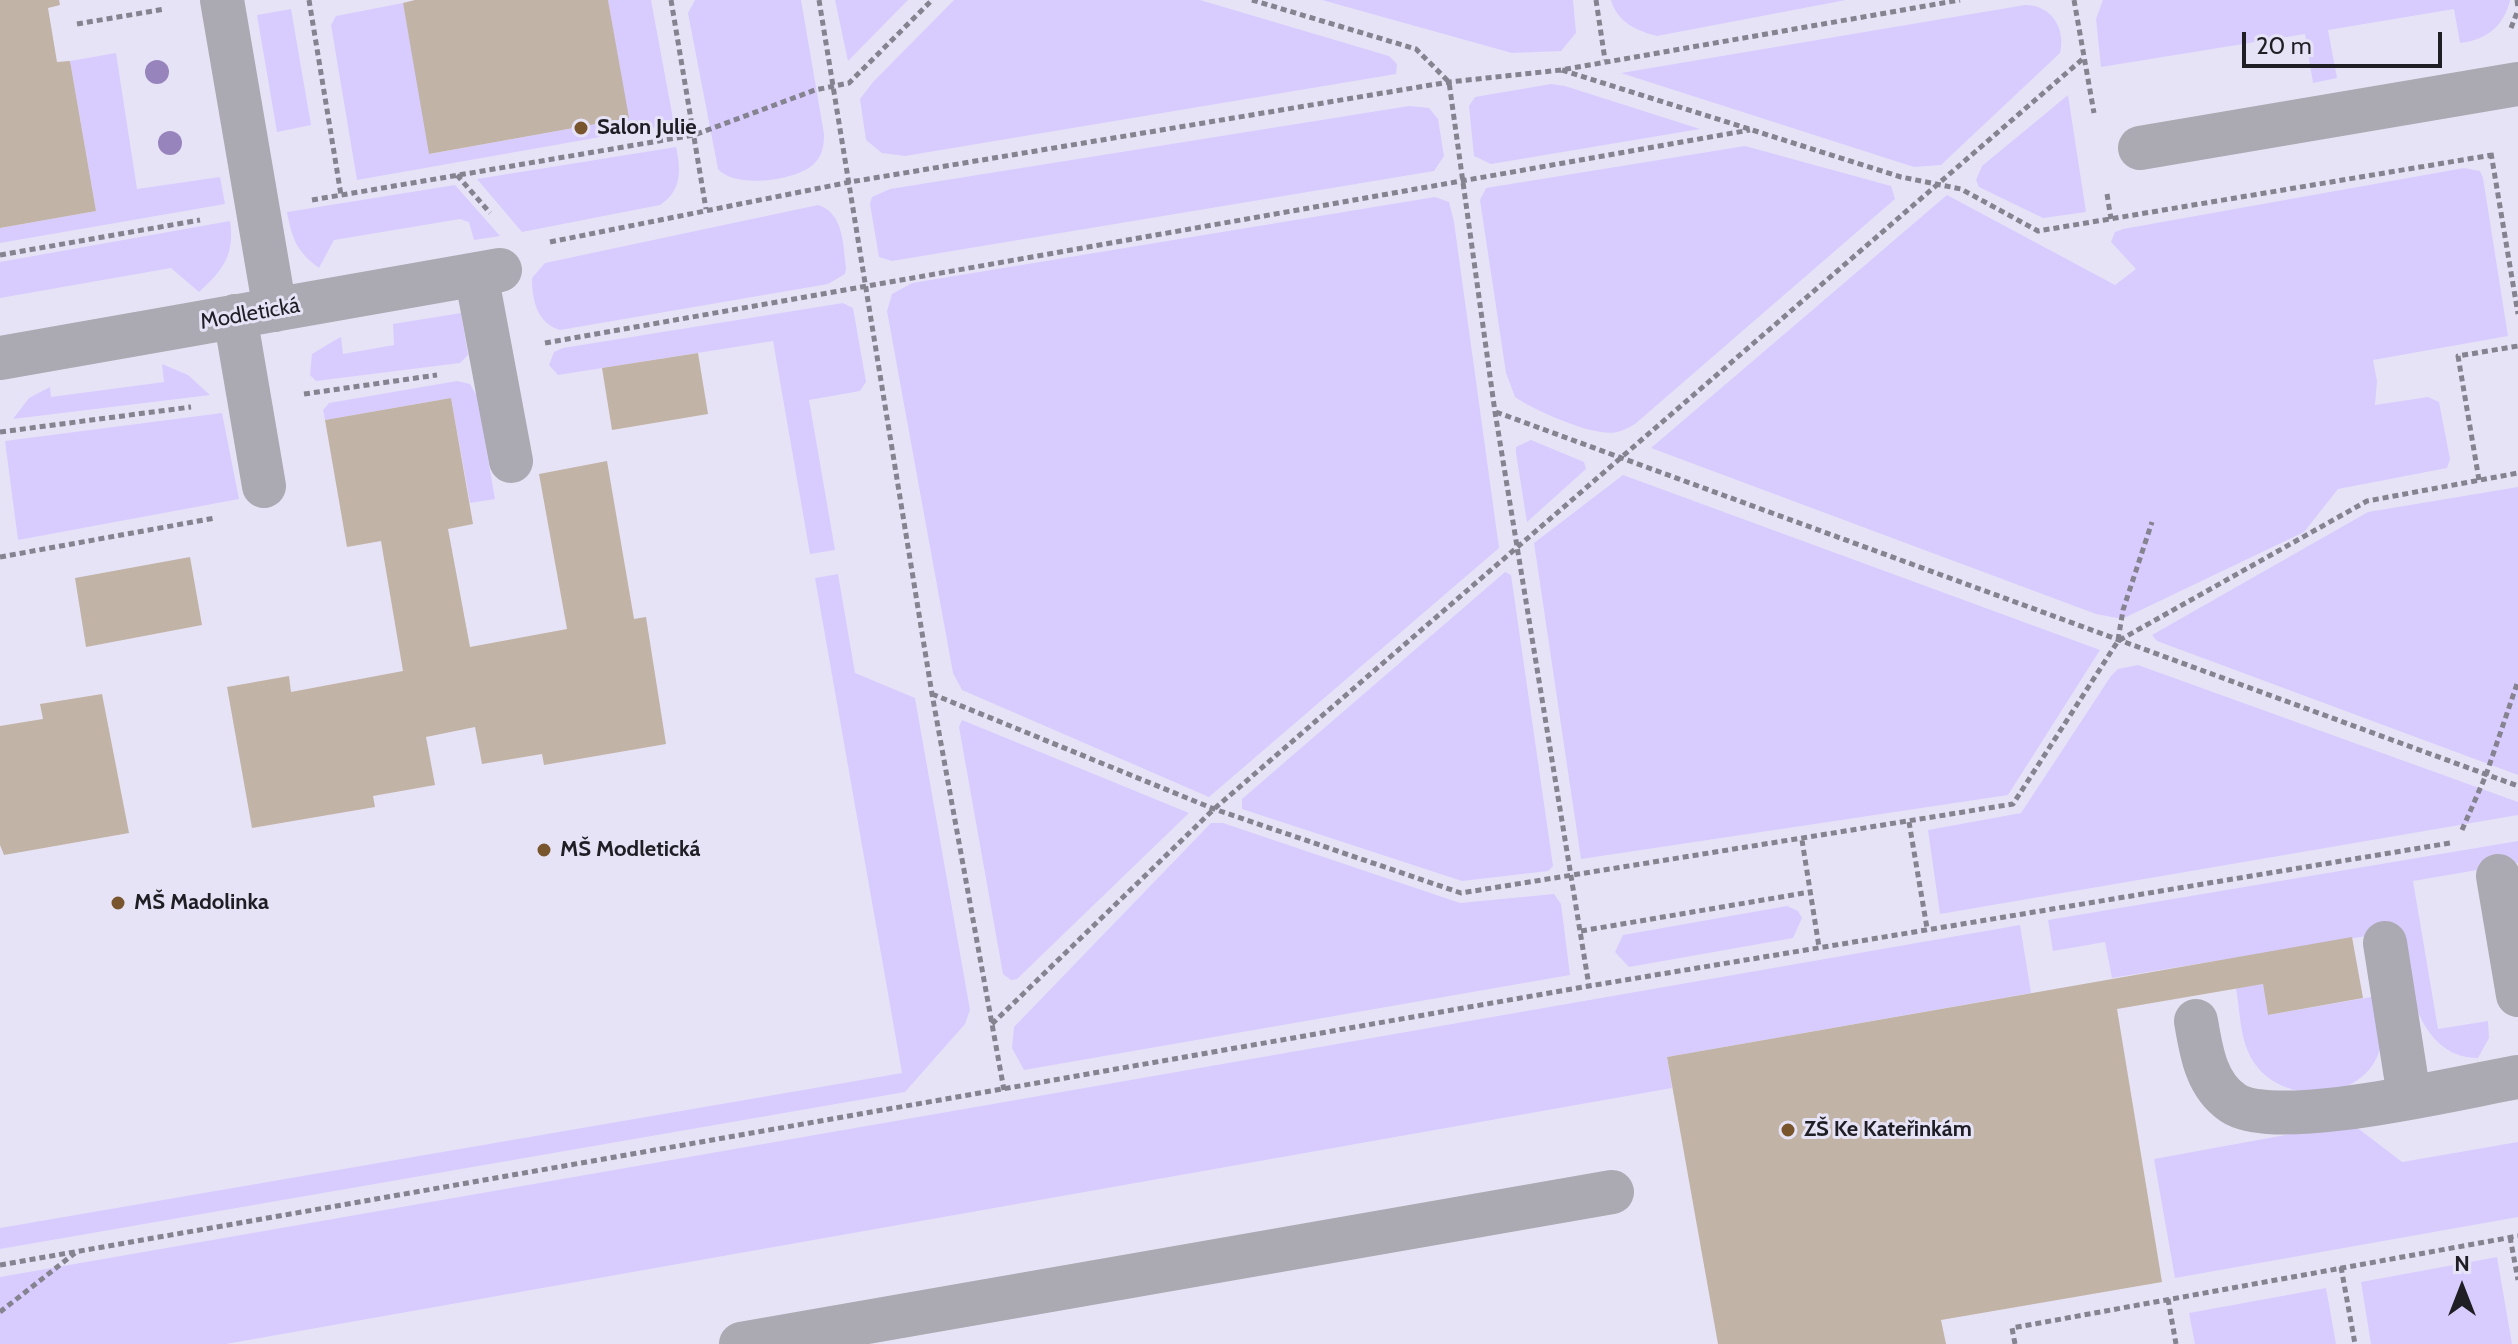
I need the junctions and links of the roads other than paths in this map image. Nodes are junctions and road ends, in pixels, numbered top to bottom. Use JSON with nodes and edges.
{"nodes":[{"id":1,"x":222,"y":0,"type":"edge"},
{"id":2,"x":2500,"y":87,"type":"edge"},
{"id":3,"x":2140,"y":148,"type":"dead end"},
{"id":4,"x":255,"y":313,"type":"junction"},
{"id":5,"x":0,"y":358,"type":"edge"},
{"id":6,"x":511,"y":461,"type":"dead end"},
{"id":7,"x":264,"y":486,"type":"dead end"},
{"id":8,"x":2498,"y":876,"type":"dead end"},
{"id":9,"x":2385,"y":943,"type":"dead end"},
{"id":10,"x":2518,"y":995,"type":"edge"},
{"id":11,"x":2196,"y":1021,"type":"dead end"},
{"id":12,"x":2518,"y":1077,"type":"edge"},
{"id":13,"x":2409,"y":1096,"type":"junction"},
{"id":14,"x":1612,"y":1192,"type":"dead end"},
{"id":15,"x":741,"y":1344,"type":"edge"}],
"edges":[{"from":1,"to":4,"type":"street"},
{"from":2,"to":3,"type":"street"},
{"from":4,"to":5,"type":"street","name":"Modletická"},
{"from":4,"to":6,"type":"street","name":"Modletická"},
{"from":4,"to":7,"type":"street"},
{"from":8,"to":10,"type":"street"},
{"from":9,"to":13,"type":"street"},
{"from":11,"to":13,"type":"street"},
{"from":12,"to":13,"type":"street"},
{"from":14,"to":15,"type":"street"}]}
